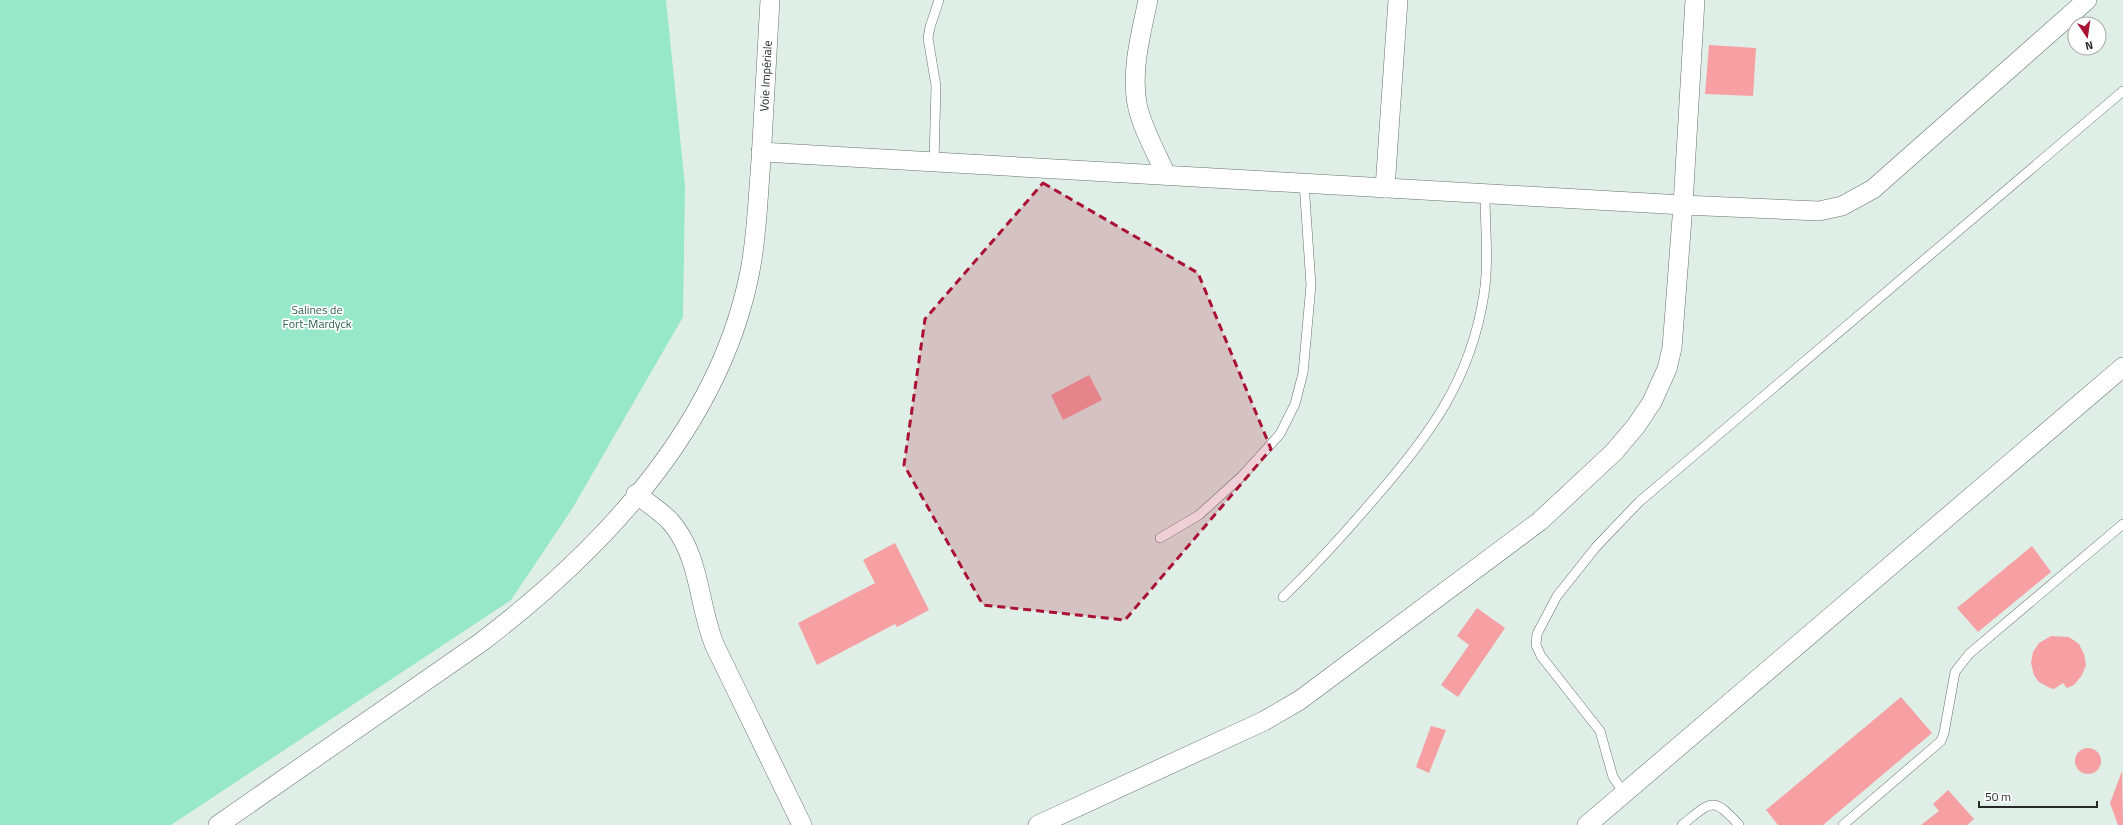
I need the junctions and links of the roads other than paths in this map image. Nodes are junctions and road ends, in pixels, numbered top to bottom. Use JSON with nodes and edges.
{"nodes":[{"id":1,"x":770,"y":0,"type":"edge"},
{"id":2,"x":939,"y":0,"type":"edge"},
{"id":3,"x":1148,"y":0,"type":"edge"},
{"id":4,"x":1398,"y":0,"type":"edge"},
{"id":5,"x":1695,"y":0,"type":"edge"},
{"id":6,"x":2087,"y":0,"type":"edge"},
{"id":7,"x":2123,"y":91,"type":"edge"},
{"id":8,"x":761,"y":152,"type":"junction"},
{"id":9,"x":934,"y":162,"type":"junction"},
{"id":10,"x":1166,"y":175,"type":"junction"},
{"id":11,"x":1304,"y":183,"type":"junction"},
{"id":12,"x":1384,"y":188,"type":"junction"},
{"id":13,"x":1485,"y":194,"type":"junction"},
{"id":14,"x":1683,"y":205,"type":"junction"},
{"id":15,"x":2123,"y":367,"type":"edge"},
{"id":16,"x":636,"y":494,"type":"junction"},
{"id":17,"x":2123,"y":524,"type":"edge"},
{"id":18,"x":1160,"y":538,"type":"dead end"},
{"id":19,"x":1283,"y":597,"type":"dead end"},
{"id":20,"x":1624,"y":793,"type":"junction"},
{"id":21,"x":218,"y":825,"type":"edge"},
{"id":22,"x":802,"y":825,"type":"edge"},
{"id":23,"x":1038,"y":825,"type":"edge"},
{"id":24,"x":1587,"y":825,"type":"edge"},
{"id":25,"x":1682,"y":825,"type":"edge"},
{"id":26,"x":1739,"y":825,"type":"edge"},
{"id":27,"x":1843,"y":825,"type":"edge"}],
"edges":[{"from":1,"to":8,"type":"street","name":"Voie Impériale"},
{"from":2,"to":9,"type":"lane"},
{"from":3,"to":10,"type":"street"},
{"from":4,"to":12,"type":"street"},
{"from":5,"to":14,"type":"street"},
{"from":6,"to":14,"type":"street"},
{"from":7,"to":20,"type":"lane"},
{"from":8,"to":9,"type":"street"},
{"from":8,"to":16,"type":"street","name":"Voie Impériale"},
{"from":9,"to":10,"type":"street"},
{"from":10,"to":11,"type":"street"},
{"from":11,"to":12,"type":"street"},
{"from":11,"to":18,"type":"lane"},
{"from":12,"to":13,"type":"street"},
{"from":13,"to":14,"type":"street"},
{"from":13,"to":19,"type":"lane"},
{"from":14,"to":23,"type":"street"},
{"from":15,"to":20,"type":"street"},
{"from":16,"to":21,"type":"street","name":"Voie Impériale"},
{"from":16,"to":22,"type":"street"},
{"from":17,"to":27,"type":"lane"},
{"from":20,"to":24,"type":"street"},
{"from":25,"to":26,"type":"lane"}]}
